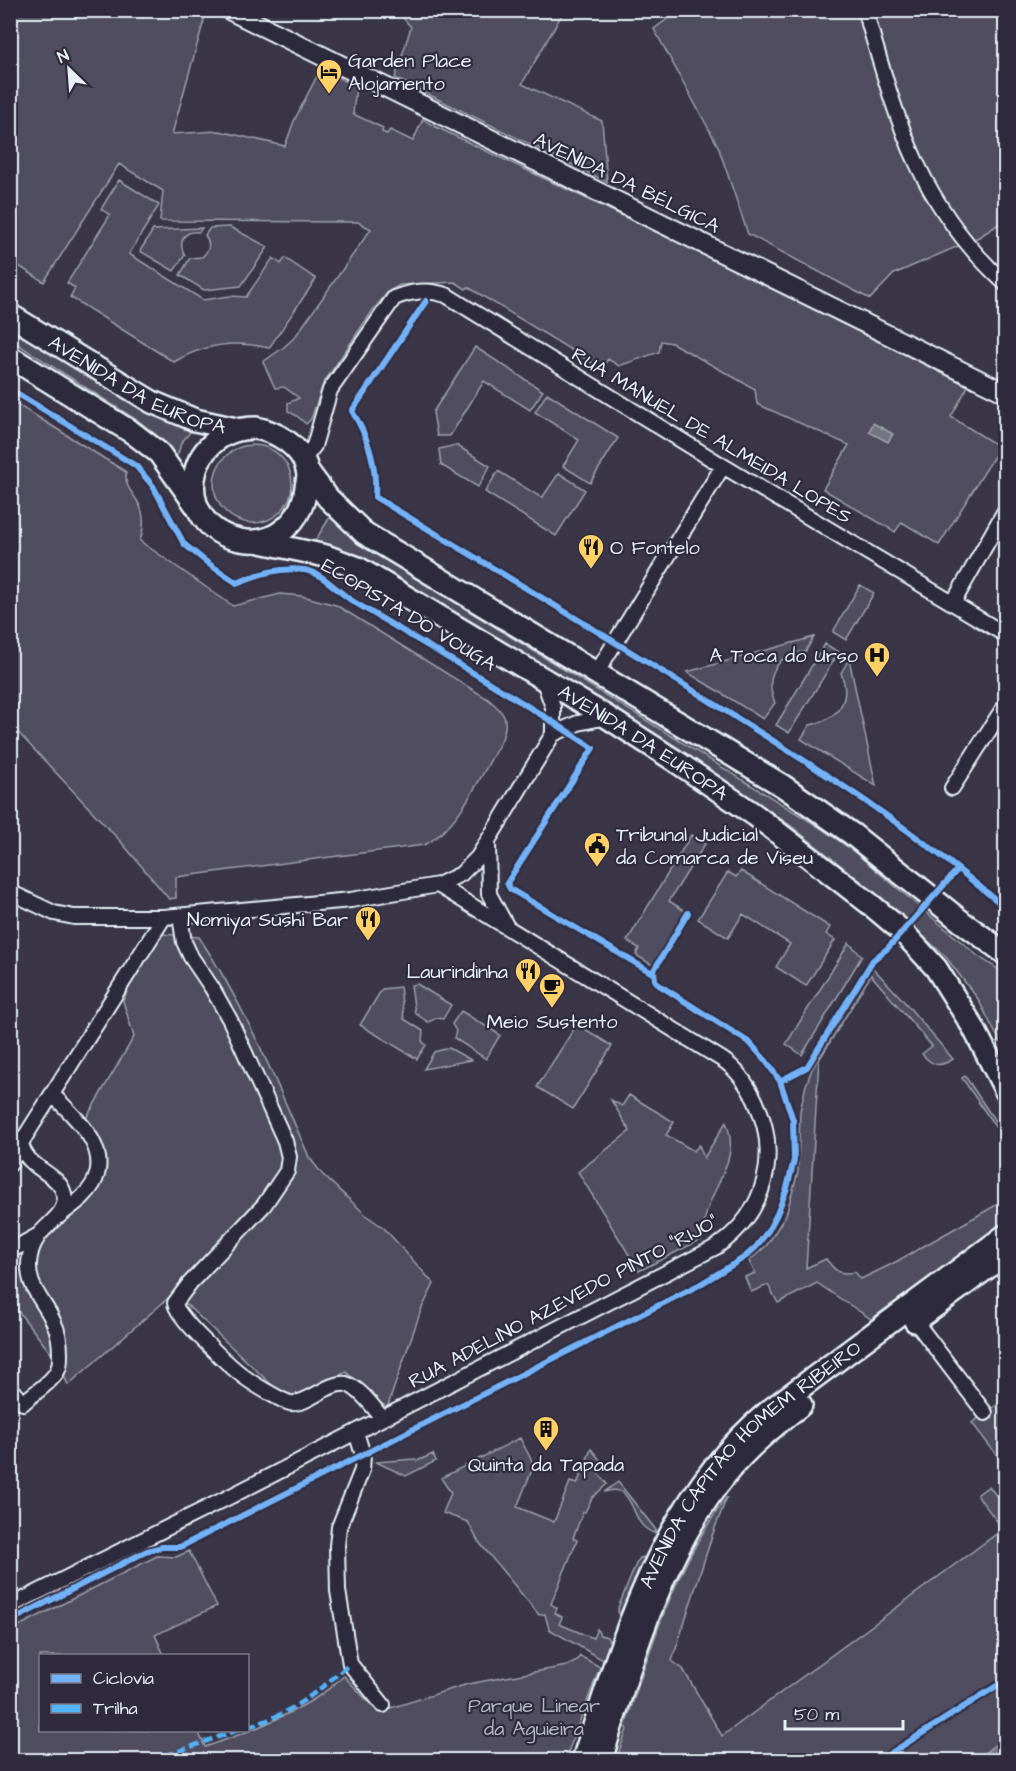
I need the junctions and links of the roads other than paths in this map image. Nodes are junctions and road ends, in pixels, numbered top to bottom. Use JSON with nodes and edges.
{"nodes":[{"id":1,"x":229,"y":10,"type":"edge"},
{"id":2,"x":865,"y":10,"type":"edge"},
{"id":3,"x":1005,"y":284,"type":"edge"},
{"id":4,"x":10,"y":315,"type":"edge"},
{"id":5,"x":10,"y":357,"type":"edge"},
{"id":6,"x":1005,"y":393,"type":"edge"},
{"id":7,"x":236,"y":429,"type":"junction"},
{"id":8,"x":305,"y":465,"type":"junction"},
{"id":9,"x":723,"y":466,"type":"junction"},
{"id":10,"x":198,"y":507,"type":"junction"},
{"id":11,"x":1005,"y":509,"type":"edge"},
{"id":12,"x":256,"y":541,"type":"junction"},
{"id":13,"x":953,"y":603,"type":"junction"},
{"id":14,"x":1005,"y":634,"type":"edge"},
{"id":15,"x":597,"y":672,"type":"junction"},
{"id":16,"x":543,"y":679,"type":"junction"},
{"id":17,"x":1005,"y":704,"type":"edge"},
{"id":18,"x":607,"y":717,"type":"junction"},
{"id":19,"x":554,"y":734,"type":"junction"},
{"id":20,"x":952,"y":788,"type":"dead end"},
{"id":21,"x":488,"y":841,"type":"junction"},
{"id":22,"x":462,"y":874,"type":"junction"},
{"id":23,"x":438,"y":885,"type":"junction"},
{"id":24,"x":10,"y":892,"type":"edge"},
{"id":25,"x":489,"y":894,"type":"junction"},
{"id":26,"x":180,"y":916,"type":"junction"},
{"id":27,"x":164,"y":917,"type":"junction"},
{"id":28,"x":508,"y":929,"type":"junction"},
{"id":29,"x":973,"y":930,"type":"junction"},
{"id":30,"x":1005,"y":944,"type":"edge"},
{"id":31,"x":1005,"y":954,"type":"edge"},
{"id":32,"x":1005,"y":1091,"type":"edge"},
{"id":33,"x":52,"y":1094,"type":"junction"},
{"id":34,"x":16,"y":1140,"type":"edge"},
{"id":35,"x":10,"y":1164,"type":"edge"},
{"id":36,"x":55,"y":1219,"type":"junction"},
{"id":37,"x":39,"y":1234,"type":"junction"},
{"id":38,"x":1005,"y":1236,"type":"edge"},
{"id":39,"x":10,"y":1251,"type":"edge"},
{"id":40,"x":1005,"y":1254,"type":"edge"},
{"id":41,"x":915,"y":1321,"type":"junction"},
{"id":42,"x":10,"y":1387,"type":"edge"},
{"id":43,"x":985,"y":1413,"type":"dead end"},
{"id":44,"x":382,"y":1418,"type":"junction"},
{"id":45,"x":356,"y":1432,"type":"junction"},
{"id":46,"x":10,"y":1606,"type":"edge"},
{"id":47,"x":383,"y":1705,"type":"dead end"},
{"id":48,"x":599,"y":1747,"type":"edge"},
{"id":49,"x":583,"y":1761,"type":"edge"}],
"edges":[{"from":1,"to":6,"type":"main road","name":"AVENIDA DA BÉLGICA"},
{"from":2,"to":3,"type":"street"},
{"from":4,"to":7,"type":"main road","name":"AVENIDA DA EUROPA"},
{"from":5,"to":10,"type":"main road","name":"AVENIDA DA EUROPA"},
{"from":7,"to":8,"type":"main road"},
{"from":7,"to":10,"type":"main road"},
{"from":8,"to":9,"type":"street","name":"RUA MANUEL DE ALMEIDA LOPES"},
{"from":8,"to":12,"type":"main road"},
{"from":8,"to":15,"type":"main road","name":"AVENIDA DA EUROPA"},
{"from":9,"to":13,"type":"street","name":"RUA MANUEL DE ALMEIDA LOPES"},
{"from":9,"to":15,"type":"street"},
{"from":10,"to":12,"type":"main road"},
{"from":11,"to":13,"type":"street"},
{"from":12,"to":16,"type":"main road","name":"AVENIDA DA EUROPA"},
{"from":13,"to":14,"type":"street","name":"RUA MANUEL DE ALMEIDA LOPES"},
{"from":15,"to":29,"type":"main road","name":"AVENIDA DA EUROPA"},
{"from":16,"to":18,"type":"main road","name":"AVENIDA DA EUROPA"},
{"from":16,"to":19,"type":"street"},
{"from":17,"to":20,"type":"street"},
{"from":18,"to":19,"type":"street"},
{"from":18,"to":32,"type":"main road","name":"AVENIDA DA EUROPA"},
{"from":19,"to":21,"type":"street"},
{"from":21,"to":22,"type":"street"},
{"from":21,"to":25,"type":"street"},
{"from":22,"to":23,"type":"street"},
{"from":22,"to":25,"type":"street"},
{"from":23,"to":26,"type":"street"},
{"from":23,"to":28,"type":"street","name":"RUA ADELINO AZEVEDO PINTO \"RIJO\""},
{"from":24,"to":27,"type":"street"},
{"from":25,"to":28,"type":"street"},
{"from":26,"to":27,"type":"street"},
{"from":26,"to":44,"type":"street"},
{"from":27,"to":33,"type":"street"},
{"from":28,"to":44,"type":"street","name":"RUA ADELINO AZEVEDO PINTO \"RIJO\""},
{"from":29,"to":30,"type":"main road"},
{"from":29,"to":31,"type":"main road","name":"AVENIDA DA EUROPA"},
{"from":33,"to":34,"type":"street"},
{"from":33,"to":36,"type":"street"},
{"from":34,"to":35,"type":"street"},
{"from":34,"to":36,"type":"street"},
{"from":36,"to":37,"type":"street"},
{"from":37,"to":39,"type":"street"},
{"from":37,"to":42,"type":"street"},
{"from":38,"to":48,"type":"main road","name":"AVENIDA CAPITÃO HOMEM RIBEIRO"},
{"from":40,"to":41,"type":"main road","name":"AVENIDA CAPITÃO HOMEM RIBEIRO"},
{"from":41,"to":43,"type":"street"},
{"from":41,"to":48,"type":"main road","name":"AVENIDA CAPITÃO HOMEM RIBEIRO"},
{"from":44,"to":45,"type":"street","name":"RUA ADELINO AZEVEDO PINTO \"RIJO\""},
{"from":45,"to":46,"type":"street","name":"RUA ADELINO AZEVEDO PINTO \"RIJO\""},
{"from":45,"to":47,"type":"street"},
{"from":48,"to":49,"type":"main road","name":"AVENIDA CAPITÃO HOMEM RIBEIRO"}]}
